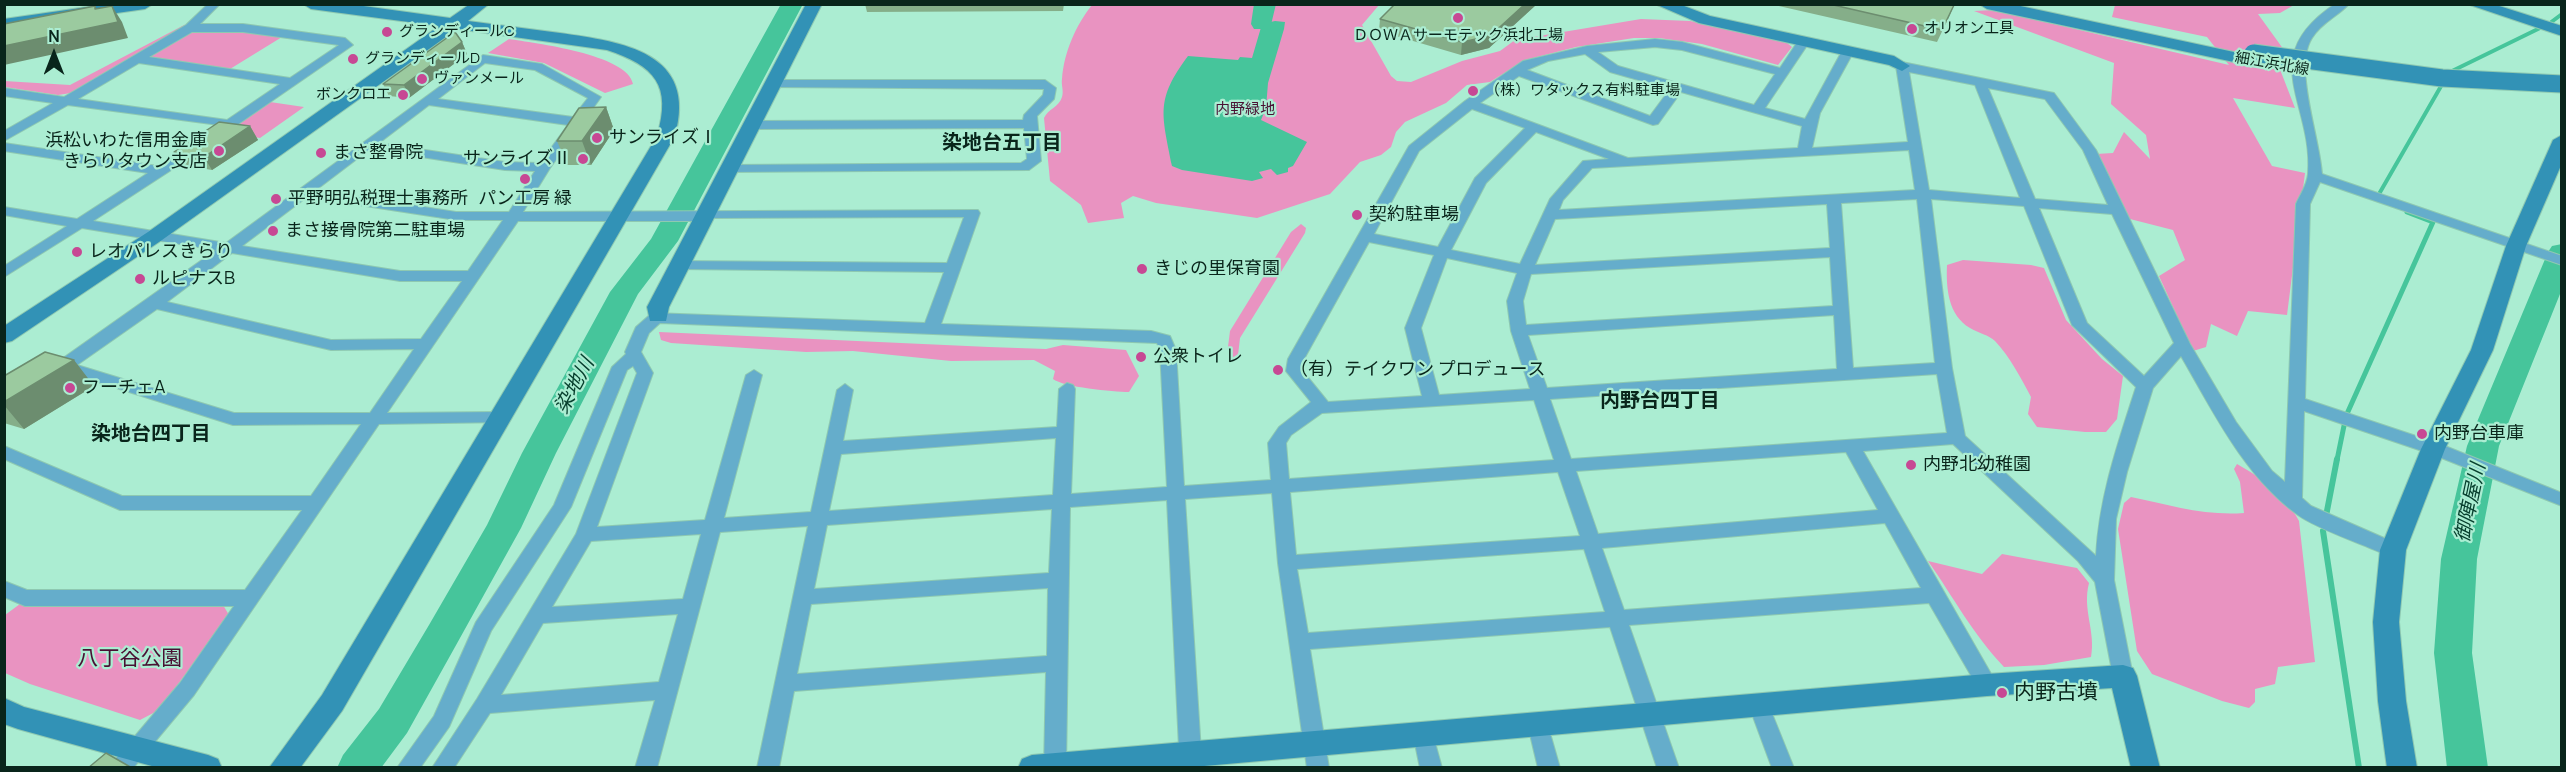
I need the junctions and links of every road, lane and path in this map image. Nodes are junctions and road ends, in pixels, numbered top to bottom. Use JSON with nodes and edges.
{"nodes":[{"id":1,"x":145,"y":4,"type":"edge"},
{"id":2,"x":215,"y":4,"type":"edge"},
{"id":3,"x":311,"y":4,"type":"edge"},
{"id":4,"x":481,"y":4,"type":"edge"},
{"id":5,"x":814,"y":4,"type":"edge"},
{"id":6,"x":1664,"y":4,"type":"edge"},
{"id":7,"x":1987,"y":4,"type":"edge"},
{"id":8,"x":2019,"y":4,"type":"edge"},
{"id":9,"x":2344,"y":4,"type":"edge"},
{"id":10,"x":2475,"y":4,"type":"edge"},
{"id":11,"x":455,"y":22,"type":"junction"},
{"id":12,"x":4,"y":24,"type":"edge"},
{"id":13,"x":190,"y":28,"type":"junction"},
{"id":14,"x":2562,"y":31,"type":"edge"},
{"id":15,"x":1804,"y":41,"type":"junction"},
{"id":16,"x":1587,"y":50,"type":"junction"},
{"id":17,"x":1848,"y":51,"type":"junction"},
{"id":18,"x":2255,"y":57,"type":"junction"},
{"id":19,"x":136,"y":59,"type":"junction"},
{"id":20,"x":1903,"y":66,"type":"junction"},
{"id":21,"x":1518,"y":71,"type":"junction"},
{"id":22,"x":1782,"y":72,"type":"junction"},
{"id":23,"x":293,"y":82,"type":"junction"},
{"id":24,"x":1980,"y":82,"type":"junction"},
{"id":25,"x":773,"y":84,"type":"junction"},
{"id":26,"x":2562,"y":84,"type":"edge"},
{"id":27,"x":1678,"y":87,"type":"junction"},
{"id":28,"x":4,"y":92,"type":"edge"},
{"id":29,"x":2562,"y":93,"type":"edge"},
{"id":30,"x":66,"y":100,"type":"junction"},
{"id":31,"x":428,"y":100,"type":"junction"},
{"id":32,"x":1470,"y":104,"type":"junction"},
{"id":33,"x":1756,"y":110,"type":"junction"},
{"id":34,"x":578,"y":122,"type":"junction"},
{"id":35,"x":1809,"y":123,"type":"junction"},
{"id":36,"x":229,"y":124,"type":"junction"},
{"id":37,"x":1030,"y":124,"type":"junction"},
{"id":38,"x":752,"y":125,"type":"junction"},
{"id":39,"x":1534,"y":127,"type":"junction"},
{"id":40,"x":4,"y":137,"type":"edge"},
{"id":41,"x":2562,"y":140,"type":"edge"},
{"id":42,"x":369,"y":145,"type":"junction"},
{"id":43,"x":1914,"y":146,"type":"junction"},
{"id":44,"x":4,"y":147,"type":"edge"},
{"id":45,"x":1600,"y":151,"type":"junction"},
{"id":46,"x":1805,"y":152,"type":"junction"},
{"id":47,"x":1627,"y":161,"type":"junction"},
{"id":48,"x":1588,"y":164,"type":"junction"},
{"id":49,"x":544,"y":167,"type":"junction"},
{"id":50,"x":729,"y":169,"type":"junction"},
{"id":51,"x":163,"y":171,"type":"junction"},
{"id":52,"x":2315,"y":176,"type":"junction"},
{"id":53,"x":307,"y":193,"type":"junction"},
{"id":54,"x":1923,"y":194,"type":"junction"},
{"id":55,"x":1834,"y":199,"type":"junction"},
{"id":56,"x":2030,"y":203,"type":"junction"},
{"id":57,"x":2119,"y":210,"type":"junction"},
{"id":58,"x":4,"y":211,"type":"edge"},
{"id":59,"x":1550,"y":215,"type":"junction"},
{"id":60,"x":698,"y":216,"type":"junction"},
{"id":61,"x":513,"y":217,"type":"junction"},
{"id":62,"x":618,"y":217,"type":"junction"},
{"id":63,"x":83,"y":224,"type":"junction"},
{"id":64,"x":155,"y":236,"type":"junction"},
{"id":65,"x":1364,"y":236,"type":"junction"},
{"id":66,"x":2516,"y":246,"type":"junction"},
{"id":67,"x":230,"y":248,"type":"junction"},
{"id":68,"x":1837,"y":252,"type":"junction"},
{"id":69,"x":1442,"y":253,"type":"junction"},
{"id":70,"x":2554,"y":258,"type":"edge"},
{"id":71,"x":679,"y":264,"type":"junction"},
{"id":72,"x":953,"y":268,"type":"junction"},
{"id":73,"x":1525,"y":270,"type":"junction"},
{"id":74,"x":4,"y":273,"type":"edge"},
{"id":75,"x":473,"y":276,"type":"junction"},
{"id":76,"x":154,"y":304,"type":"junction"},
{"id":77,"x":1840,"y":310,"type":"junction"},
{"id":78,"x":658,"y":316,"type":"junction"},
{"id":79,"x":931,"y":329,"type":"junction"},
{"id":80,"x":1518,"y":331,"type":"junction"},
{"id":81,"x":4,"y":336,"type":"edge"},
{"id":82,"x":2182,"y":344,"type":"junction"},
{"id":83,"x":426,"y":345,"type":"junction"},
{"id":84,"x":635,"y":356,"type":"junction"},
{"id":85,"x":64,"y":366,"type":"junction"},
{"id":86,"x":1944,"y":368,"type":"junction"},
{"id":87,"x":1845,"y":373,"type":"junction"},
{"id":88,"x":754,"y":375,"type":"dead end"},
{"id":89,"x":44,"y":379,"type":"edge"},
{"id":90,"x":2145,"y":386,"type":"junction"},
{"id":91,"x":1067,"y":389,"type":"dead end"},
{"id":92,"x":845,"y":390,"type":"dead end"},
{"id":93,"x":1540,"y":395,"type":"junction"},
{"id":94,"x":1317,"y":401,"type":"junction"},
{"id":95,"x":1432,"y":401,"type":"junction"},
{"id":96,"x":2298,"y":403,"type":"junction"},
{"id":97,"x":500,"y":418,"type":"junction"},
{"id":98,"x":374,"y":419,"type":"junction"},
{"id":99,"x":1064,"y":432,"type":"junction"},
{"id":100,"x":1957,"y":438,"type":"junction"},
{"id":101,"x":1852,"y":447,"type":"junction"},
{"id":102,"x":834,"y":448,"type":"junction"},
{"id":103,"x":2439,"y":451,"type":"junction"},
{"id":104,"x":4,"y":452,"type":"edge"},
{"id":105,"x":1564,"y":468,"type":"junction"},
{"id":106,"x":1280,"y":486,"type":"junction"},
{"id":107,"x":1175,"y":494,"type":"junction"},
{"id":108,"x":2293,"y":499,"type":"junction"},
{"id":109,"x":2562,"y":500,"type":"edge"},
{"id":110,"x":1062,"y":501,"type":"junction"},
{"id":111,"x":315,"y":503,"type":"junction"},
{"id":112,"x":1891,"y":516,"type":"junction"},
{"id":113,"x":820,"y":517,"type":"junction"},
{"id":114,"x":713,"y":525,"type":"junction"},
{"id":115,"x":585,"y":535,"type":"junction"},
{"id":116,"x":1590,"y":542,"type":"junction"},
{"id":117,"x":2392,"y":550,"type":"junction"},
{"id":118,"x":1287,"y":563,"type":"junction"},
{"id":119,"x":1058,"y":580,"type":"junction"},
{"id":120,"x":2104,"y":580,"type":"junction"},
{"id":121,"x":4,"y":588,"type":"edge"},
{"id":122,"x":1934,"y":595,"type":"junction"},
{"id":123,"x":802,"y":597,"type":"junction"},
{"id":124,"x":249,"y":598,"type":"junction"},
{"id":125,"x":690,"y":606,"type":"junction"},
{"id":126,"x":538,"y":616,"type":"junction"},
{"id":127,"x":1617,"y":619,"type":"junction"},
{"id":128,"x":1299,"y":642,"type":"junction"},
{"id":129,"x":1058,"y":663,"type":"junction"},
{"id":130,"x":2123,"y":676,"type":"junction"},
{"id":131,"x":785,"y":683,"type":"junction"},
{"id":132,"x":1988,"y":685,"type":"junction"},
{"id":133,"x":667,"y":690,"type":"junction"},
{"id":134,"x":484,"y":705,"type":"junction"},
{"id":135,"x":1759,"y":706,"type":"junction"},
{"id":136,"x":4,"y":710,"type":"edge"},
{"id":137,"x":1649,"y":716,"type":"junction"},
{"id":138,"x":1538,"y":726,"type":"junction"},
{"id":139,"x":1424,"y":734,"type":"junction"},
{"id":140,"x":1316,"y":755,"type":"edge"},
{"id":141,"x":127,"y":759,"type":"edge"},
{"id":142,"x":1191,"y":761,"type":"edge"},
{"id":143,"x":1048,"y":767,"type":"edge"},
{"id":144,"x":208,"y":768,"type":"edge"},
{"id":145,"x":283,"y":768,"type":"edge"},
{"id":146,"x":407,"y":768,"type":"edge"},
{"id":147,"x":442,"y":768,"type":"edge"},
{"id":148,"x":646,"y":768,"type":"edge"},
{"id":149,"x":768,"y":768,"type":"edge"},
{"id":150,"x":1431,"y":768,"type":"edge"},
{"id":151,"x":1549,"y":768,"type":"edge"},
{"id":152,"x":1668,"y":768,"type":"edge"},
{"id":153,"x":1783,"y":768,"type":"edge"},
{"id":154,"x":2146,"y":768,"type":"edge"},
{"id":155,"x":2402,"y":768,"type":"edge"}],
"edges":[{"from":1,"to":12,"type":"street"},
{"from":2,"to":13,"type":"street"},
{"from":3,"to":11,"type":"street"},
{"from":4,"to":11,"type":"street"},
{"from":5,"to":25,"type":"street"},
{"from":6,"to":15,"type":"street"},
{"from":7,"to":18,"type":"street","name":"細江浜北線"},
{"from":8,"to":18,"type":"street","name":"細江浜北線"},
{"from":9,"to":52,"type":"street"},
{"from":10,"to":14,"type":"street"},
{"from":11,"to":62,"type":"street"},
{"from":11,"to":64,"type":"street"},
{"from":13,"to":19,"type":"street"},
{"from":13,"to":23,"type":"street"},
{"from":15,"to":17,"type":"street"},
{"from":15,"to":22,"type":"street"},
{"from":16,"to":21,"type":"street"},
{"from":16,"to":22,"type":"street"},
{"from":16,"to":27,"type":"street"},
{"from":17,"to":20,"type":"street"},
{"from":17,"to":35,"type":"street"},
{"from":18,"to":26,"type":"street","name":"細江浜北線","bridge":true},
{"from":18,"to":29,"type":"street","name":"細江浜北線"},
{"from":19,"to":23,"type":"street"},
{"from":19,"to":30,"type":"street"},
{"from":20,"to":24,"type":"street"},
{"from":20,"to":43,"type":"street"},
{"from":21,"to":27,"type":"street"},
{"from":21,"to":32,"type":"street"},
{"from":22,"to":33,"type":"street"},
{"from":23,"to":36,"type":"street"},
{"from":24,"to":56,"type":"street"},
{"from":24,"to":57,"type":"street"},
{"from":25,"to":37,"type":"street"},
{"from":25,"to":38,"type":"street"},
{"from":27,"to":33,"type":"street"},
{"from":28,"to":30,"type":"street"},
{"from":30,"to":36,"type":"street"},
{"from":30,"to":40,"type":"street"},
{"from":31,"to":34,"type":"street"},
{"from":31,"to":34,"type":"street"},
{"from":31,"to":42,"type":"street"},
{"from":32,"to":39,"type":"street"},
{"from":32,"to":65,"type":"street"},
{"from":33,"to":35,"type":"street"},
{"from":34,"to":49,"type":"street"},
{"from":35,"to":46,"type":"street"},
{"from":36,"to":51,"type":"street"},
{"from":37,"to":38,"type":"street"},
{"from":37,"to":50,"type":"street"},
{"from":38,"to":50,"type":"street"},
{"from":39,"to":45,"type":"street"},
{"from":39,"to":69,"type":"street"},
{"from":41,"to":66,"type":"street"},
{"from":42,"to":49,"type":"street"},
{"from":42,"to":53,"type":"street"},
{"from":43,"to":46,"type":"street"},
{"from":43,"to":54,"type":"street"},
{"from":44,"to":51,"type":"street"},
{"from":45,"to":47,"type":"street"},
{"from":45,"to":48,"type":"street"},
{"from":46,"to":47,"type":"street"},
{"from":47,"to":48,"type":"street"},
{"from":48,"to":59,"type":"street"},
{"from":49,"to":61,"type":"street"},
{"from":50,"to":60,"type":"street"},
{"from":51,"to":63,"type":"street"},
{"from":52,"to":66,"type":"street"},
{"from":52,"to":96,"type":"street"},
{"from":53,"to":61,"type":"street"},
{"from":53,"to":67,"type":"street"},
{"from":54,"to":55,"type":"street"},
{"from":54,"to":56,"type":"street"},
{"from":54,"to":86,"type":"street"},
{"from":55,"to":59,"type":"street"},
{"from":55,"to":68,"type":"street"},
{"from":56,"to":57,"type":"street"},
{"from":56,"to":90,"type":"street"},
{"from":57,"to":82,"type":"street"},
{"from":58,"to":63,"type":"street"},
{"from":59,"to":73,"type":"street"},
{"from":60,"to":62,"type":"street"},
{"from":60,"to":71,"type":"street"},
{"from":60,"to":72,"type":"street"},
{"from":61,"to":62,"type":"street"},
{"from":61,"to":75,"type":"street"},
{"from":62,"to":97,"type":"street"},
{"from":63,"to":64,"type":"street"},
{"from":63,"to":74,"type":"street"},
{"from":64,"to":67,"type":"street"},
{"from":64,"to":81,"type":"street"},
{"from":65,"to":69,"type":"street"},
{"from":65,"to":94,"type":"street"},
{"from":66,"to":70,"type":"street"},
{"from":66,"to":103,"type":"street"},
{"from":67,"to":75,"type":"street"},
{"from":67,"to":76,"type":"street"},
{"from":68,"to":73,"type":"street"},
{"from":68,"to":77,"type":"street"},
{"from":69,"to":73,"type":"street"},
{"from":69,"to":95,"type":"street"},
{"from":71,"to":72,"type":"street"},
{"from":71,"to":78,"type":"street"},
{"from":72,"to":79,"type":"street"},
{"from":73,"to":80,"type":"street"},
{"from":75,"to":83,"type":"street"},
{"from":76,"to":83,"type":"street"},
{"from":76,"to":85,"type":"street"},
{"from":77,"to":80,"type":"street"},
{"from":77,"to":87,"type":"street"},
{"from":78,"to":79,"type":"street"},
{"from":78,"to":84,"type":"street"},
{"from":79,"to":107,"type":"street"},
{"from":80,"to":93,"type":"street"},
{"from":82,"to":90,"type":"street"},
{"from":82,"to":108,"type":"street"},
{"from":83,"to":98,"type":"street"},
{"from":84,"to":115,"type":"street"},
{"from":84,"to":146,"type":"street"},
{"from":85,"to":89,"type":"street"},
{"from":85,"to":98,"type":"street"},
{"from":86,"to":87,"type":"street"},
{"from":86,"to":100,"type":"street"},
{"from":87,"to":93,"type":"street"},
{"from":88,"to":114,"type":"street"},
{"from":90,"to":120,"type":"street"},
{"from":91,"to":99,"type":"street"},
{"from":92,"to":102,"type":"street"},
{"from":93,"to":95,"type":"street"},
{"from":93,"to":105,"type":"street"},
{"from":94,"to":95,"type":"street"},
{"from":94,"to":106,"type":"street"},
{"from":96,"to":103,"type":"street"},
{"from":96,"to":108,"type":"street"},
{"from":97,"to":98,"type":"street"},
{"from":97,"to":145,"type":"street"},
{"from":98,"to":111,"type":"street"},
{"from":99,"to":102,"type":"street"},
{"from":99,"to":110,"type":"street"},
{"from":100,"to":101,"type":"street"},
{"from":100,"to":120,"type":"street"},
{"from":101,"to":105,"type":"street"},
{"from":101,"to":112,"type":"street"},
{"from":102,"to":113,"type":"street"},
{"from":103,"to":109,"type":"street"},
{"from":103,"to":117,"type":"street"},
{"from":104,"to":111,"type":"street"},
{"from":105,"to":106,"type":"street"},
{"from":105,"to":116,"type":"street"},
{"from":106,"to":107,"type":"street"},
{"from":106,"to":118,"type":"street"},
{"from":107,"to":110,"type":"street"},
{"from":107,"to":142,"type":"street"},
{"from":108,"to":117,"type":"street"},
{"from":110,"to":113,"type":"street"},
{"from":110,"to":119,"type":"street"},
{"from":111,"to":124,"type":"street"},
{"from":112,"to":116,"type":"street"},
{"from":112,"to":122,"type":"street"},
{"from":113,"to":114,"type":"street"},
{"from":113,"to":123,"type":"street"},
{"from":114,"to":115,"type":"street"},
{"from":114,"to":125,"type":"street"},
{"from":115,"to":126,"type":"street"},
{"from":116,"to":118,"type":"street"},
{"from":116,"to":127,"type":"street"},
{"from":117,"to":155,"type":"street"},
{"from":118,"to":128,"type":"street"},
{"from":119,"to":123,"type":"street"},
{"from":119,"to":129,"type":"street"},
{"from":120,"to":130,"type":"street"},
{"from":121,"to":124,"type":"street"},
{"from":122,"to":127,"type":"street"},
{"from":122,"to":132,"type":"street"},
{"from":123,"to":131,"type":"street"},
{"from":124,"to":141,"type":"street"},
{"from":125,"to":126,"type":"street"},
{"from":125,"to":133,"type":"street"},
{"from":126,"to":134,"type":"street"},
{"from":127,"to":128,"type":"street"},
{"from":127,"to":137,"type":"street"},
{"from":128,"to":140,"type":"street"},
{"from":129,"to":131,"type":"street"},
{"from":129,"to":143,"type":"street"},
{"from":130,"to":132,"type":"street"},
{"from":130,"to":154,"type":"street"},
{"from":131,"to":149,"type":"street"},
{"from":132,"to":135,"type":"street"},
{"from":133,"to":134,"type":"street"},
{"from":133,"to":148,"type":"street"},
{"from":134,"to":147,"type":"street"},
{"from":135,"to":137,"type":"street"},
{"from":135,"to":153,"type":"street"},
{"from":136,"to":141,"type":"street"},
{"from":137,"to":138,"type":"street"},
{"from":137,"to":152,"type":"street"},
{"from":138,"to":139,"type":"street"},
{"from":138,"to":151,"type":"street"},
{"from":139,"to":140,"type":"street"},
{"from":139,"to":150,"type":"street"},
{"from":140,"to":142,"type":"street"},
{"from":141,"to":144,"type":"street"},
{"from":142,"to":143,"type":"street"}]}
